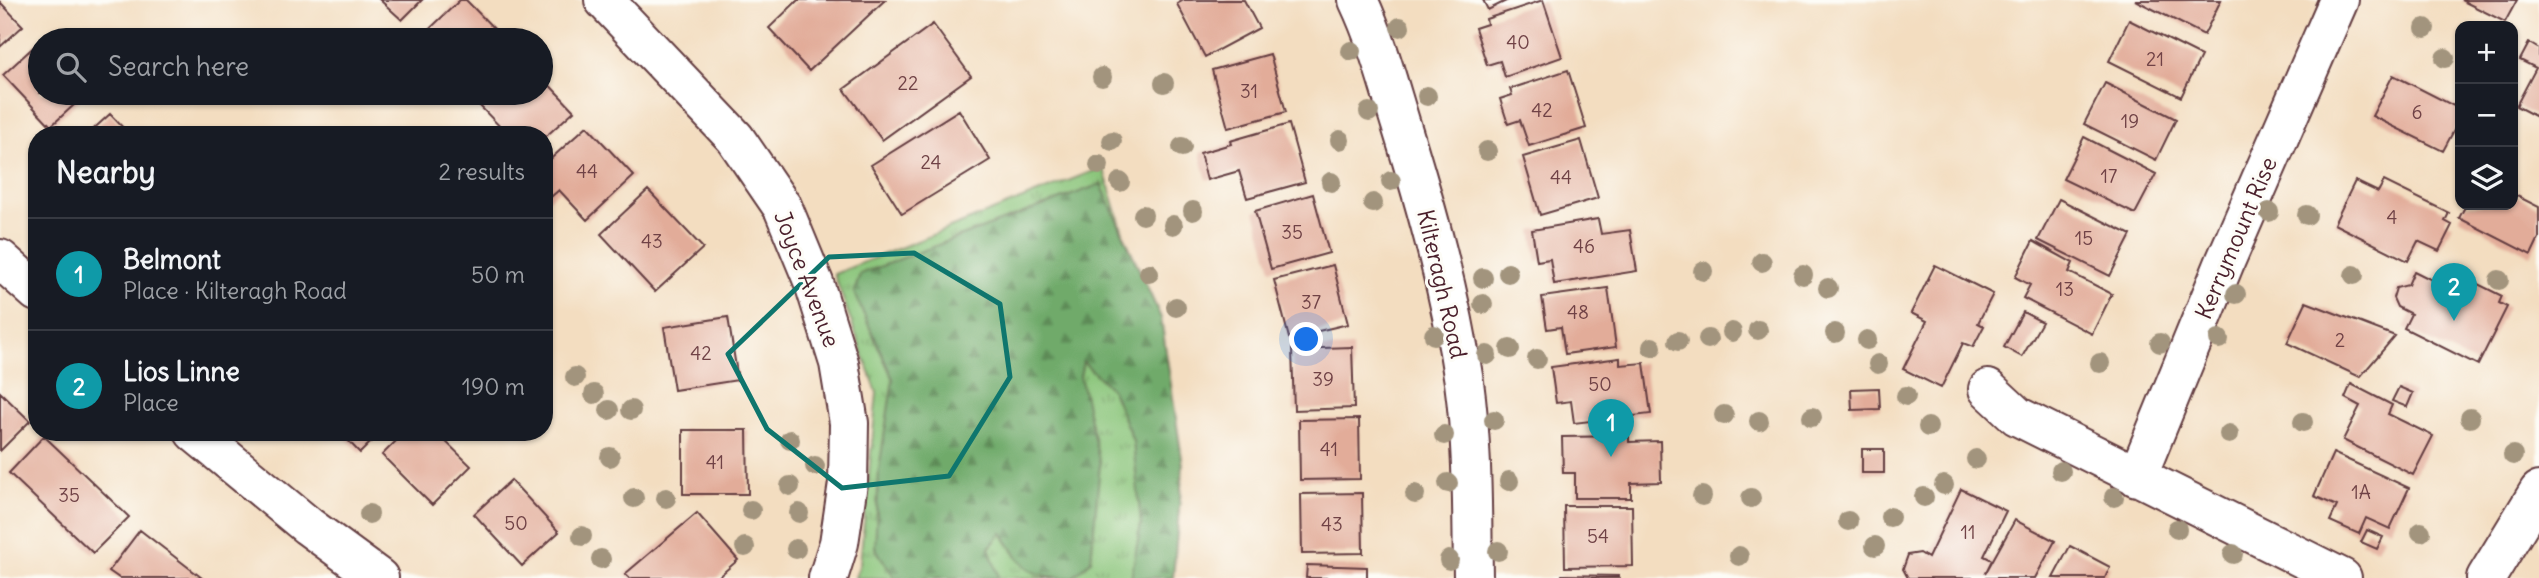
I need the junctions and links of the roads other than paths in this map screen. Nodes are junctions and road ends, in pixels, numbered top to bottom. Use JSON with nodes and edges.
{"nodes":[{"id":1,"x":604,"y":0,"type":"edge"},
{"id":2,"x":1358,"y":0,"type":"edge"},
{"id":3,"x":2339,"y":0,"type":"edge"},
{"id":4,"x":0,"y":258,"type":"edge"},
{"id":5,"x":28,"y":284,"type":"edge"},
{"id":6,"x":1988,"y":389,"type":"dead end"},
{"id":7,"x":205,"y":441,"type":"edge"},
{"id":8,"x":2137,"y":477,"type":"junction"},
{"id":9,"x":2539,"y":491,"type":"edge"},
{"id":10,"x":379,"y":578,"type":"edge"},
{"id":11,"x":828,"y":578,"type":"edge"},
{"id":12,"x":1473,"y":578,"type":"edge"},
{"id":13,"x":2342,"y":578,"type":"edge"},
{"id":14,"x":2486,"y":578,"type":"edge"}],
"edges":[{"from":1,"to":11,"type":"street","name":"Joyce Avenue"},
{"from":2,"to":12,"type":"street","name":"Kilteragh Road"},
{"from":3,"to":8,"type":"street","name":"Kerrymount Rise"},
{"from":4,"to":5,"type":"street"},
{"from":6,"to":8,"type":"street"},
{"from":7,"to":10,"type":"street"},
{"from":8,"to":13,"type":"street"},
{"from":9,"to":14,"type":"street"}]}
